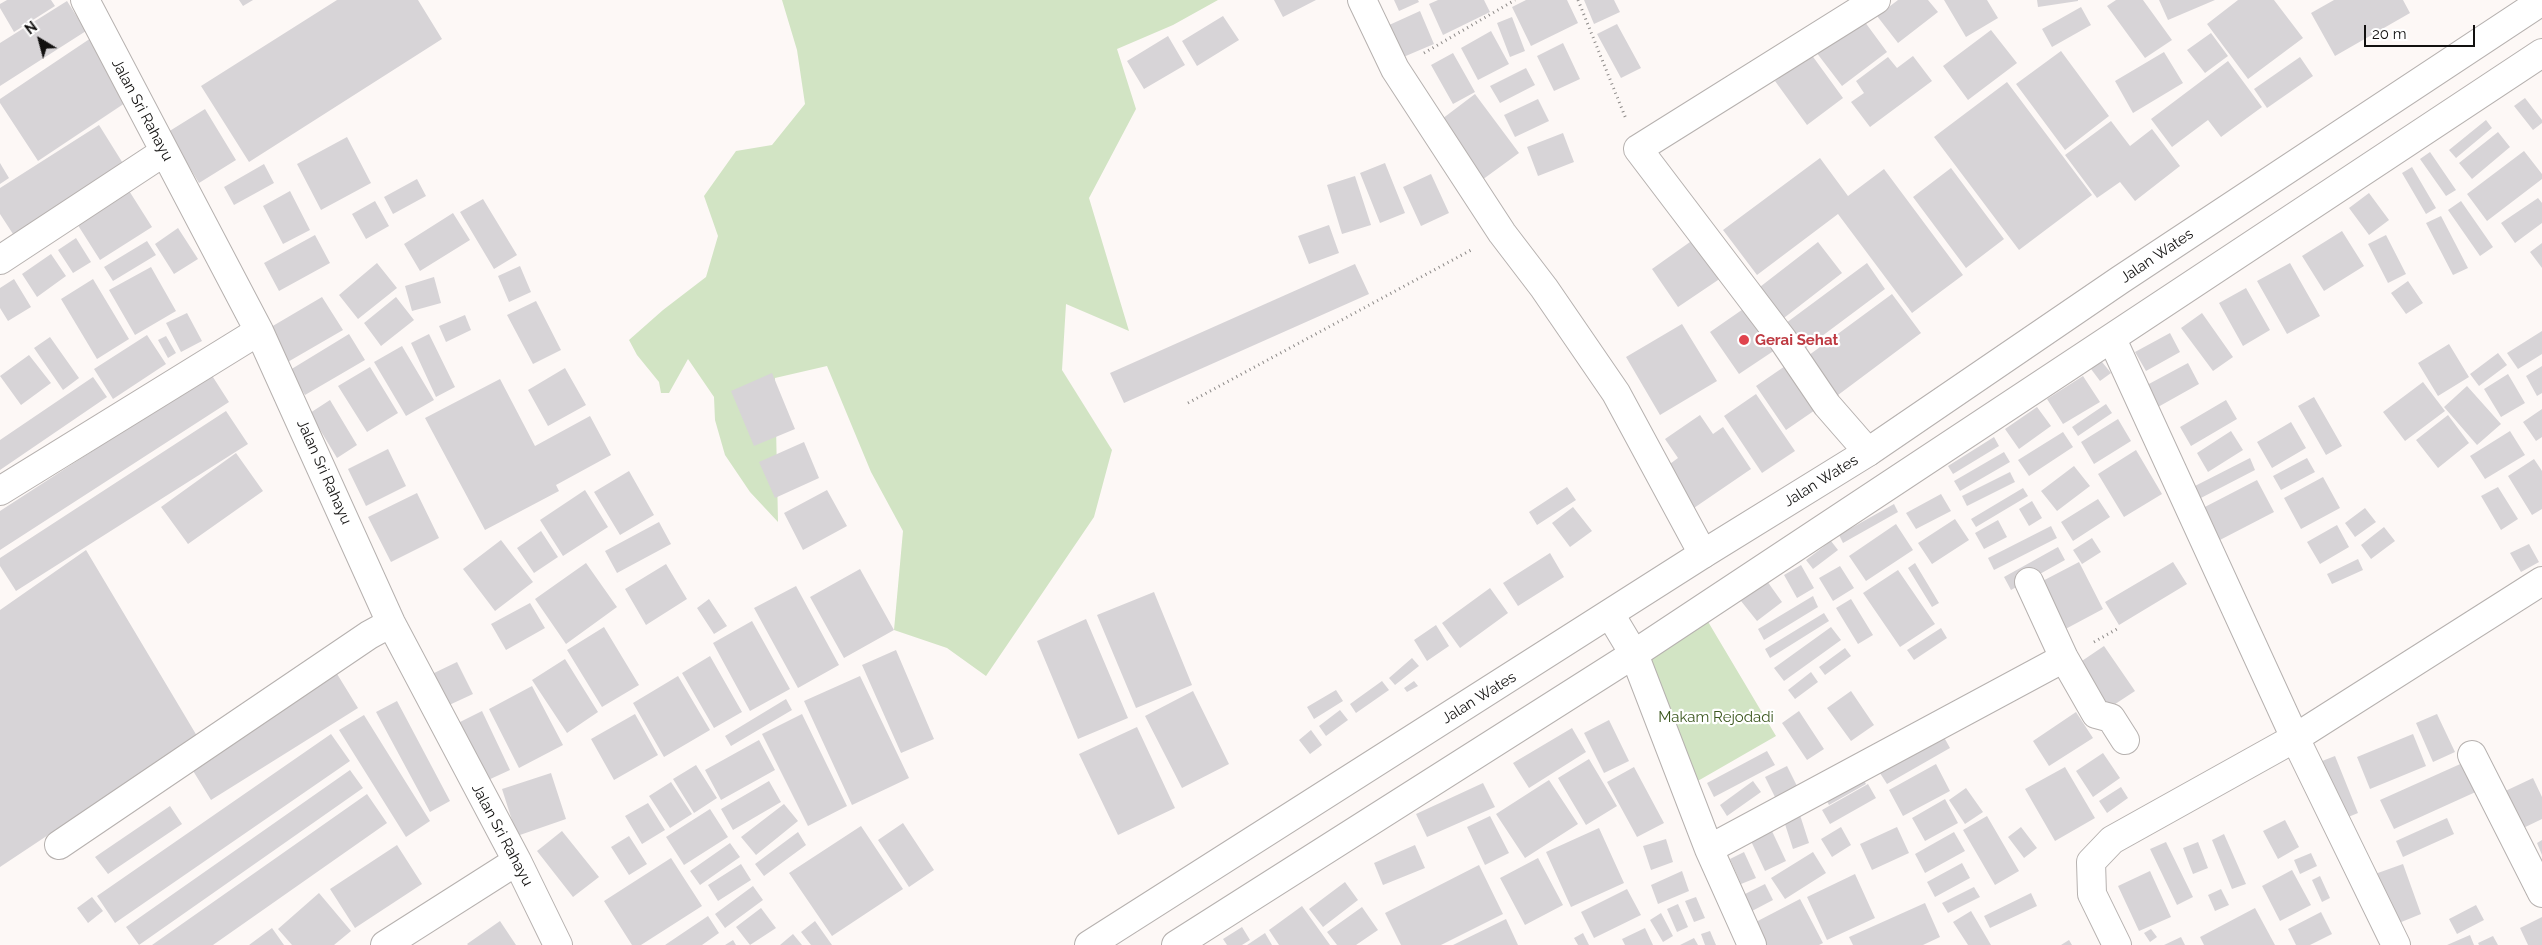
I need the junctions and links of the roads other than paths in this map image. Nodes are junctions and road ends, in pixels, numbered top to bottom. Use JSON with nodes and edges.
{"nodes":[{"id":1,"x":85,"y":0,"type":"edge"},
{"id":2,"x":1362,"y":0,"type":"edge"},
{"id":3,"x":1876,"y":0,"type":"edge"},
{"id":4,"x":2542,"y":1,"type":"edge"},
{"id":5,"x":1838,"y":10,"type":"edge"},
{"id":6,"x":2542,"y":53,"type":"edge"},
{"id":7,"x":164,"y":152,"type":"junction"},
{"id":8,"x":0,"y":260,"type":"edge"},
{"id":9,"x":259,"y":331,"type":"junction"},
{"id":10,"x":2112,"y":339,"type":"junction"},
{"id":11,"x":1868,"y":452,"type":"junction"},
{"id":12,"x":0,"y":491,"type":"edge"},
{"id":13,"x":1702,"y":554,"type":"junction"},
{"id":14,"x":2029,"y":582,"type":"dead end"},
{"id":15,"x":2542,"y":582,"type":"edge"},
{"id":16,"x":1610,"y":614,"type":"junction"},
{"id":17,"x":391,"y":623,"type":"junction"},
{"id":18,"x":1634,"y":654,"type":"junction"},
{"id":19,"x":2064,"y":658,"type":"junction"},
{"id":20,"x":2295,"y":738,"type":"junction"},
{"id":21,"x":2125,"y":740,"type":"dead end"},
{"id":22,"x":2472,"y":754,"type":"dead end"},
{"id":23,"x":59,"y":845,"type":"dead end"},
{"id":24,"x":1709,"y":849,"type":"junction"},
{"id":25,"x":517,"y":861,"type":"junction"},
{"id":26,"x":2542,"y":893,"type":"edge"},
{"id":27,"x":2391,"y":943,"type":"edge"},
{"id":28,"x":385,"y":945,"type":"edge"},
{"id":29,"x":558,"y":945,"type":"edge"},
{"id":30,"x":1089,"y":945,"type":"edge"},
{"id":31,"x":1176,"y":945,"type":"edge"},
{"id":32,"x":1752,"y":945,"type":"edge"},
{"id":33,"x":2117,"y":945,"type":"edge"}],
"edges":[{"from":1,"to":7,"type":"street","name":"Jalan Sri Rahayu"},
{"from":2,"to":13,"type":"street"},
{"from":3,"to":5,"type":"street"},
{"from":4,"to":11,"type":"street","name":"Jalan Wates"},
{"from":5,"to":11,"type":"street"},
{"from":6,"to":10,"type":"street"},
{"from":7,"to":8,"type":"street"},
{"from":7,"to":9,"type":"street","name":"Jalan Sri Rahayu"},
{"from":9,"to":12,"type":"street"},
{"from":9,"to":17,"type":"street","name":"Jalan Sri Rahayu"},
{"from":10,"to":18,"type":"street"},
{"from":10,"to":20,"type":"street"},
{"from":11,"to":13,"type":"street","name":"Jalan Wates"},
{"from":13,"to":16,"type":"street","name":"Jalan Wates"},
{"from":14,"to":19,"type":"street"},
{"from":15,"to":20,"type":"street"},
{"from":16,"to":18,"type":"street"},
{"from":16,"to":30,"type":"street","name":"Jalan Wates"},
{"from":17,"to":23,"type":"street"},
{"from":17,"to":25,"type":"street","name":"Jalan Sri Rahayu"},
{"from":18,"to":24,"type":"street"},
{"from":18,"to":31,"type":"street"},
{"from":19,"to":21,"type":"street"},
{"from":19,"to":24,"type":"street"},
{"from":20,"to":27,"type":"street"},
{"from":20,"to":33,"type":"street"},
{"from":22,"to":26,"type":"street"},
{"from":24,"to":32,"type":"street"},
{"from":25,"to":28,"type":"street"},
{"from":25,"to":29,"type":"street","name":"Jalan Sri Rahayu"}]}
